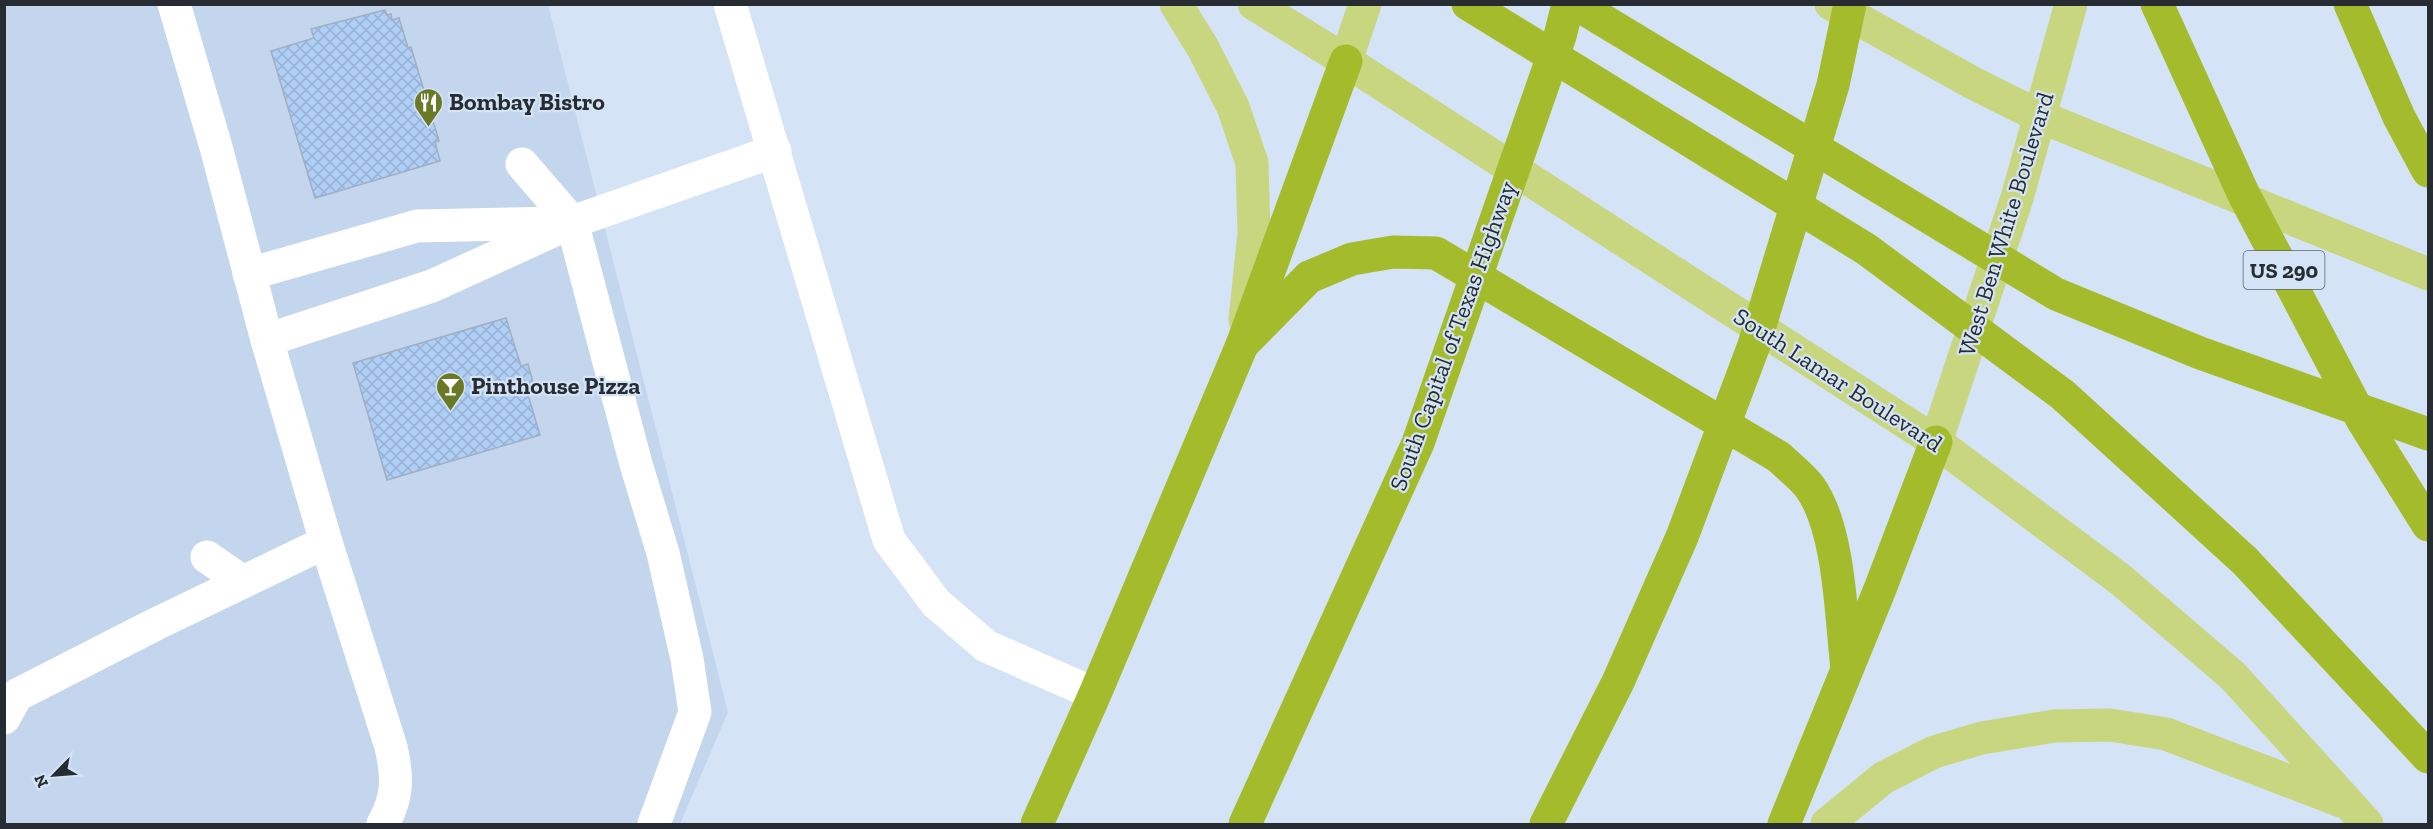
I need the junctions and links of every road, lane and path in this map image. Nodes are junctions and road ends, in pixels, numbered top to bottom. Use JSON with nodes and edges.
{"nodes":[{"id":1,"x":174,"y":4,"type":"edge"},
{"id":2,"x":730,"y":4,"type":"edge"},
{"id":3,"x":1176,"y":4,"type":"edge"},
{"id":4,"x":1254,"y":4,"type":"edge"},
{"id":5,"x":1468,"y":4,"type":"edge"},
{"id":6,"x":1568,"y":4,"type":"edge"},
{"id":7,"x":1576,"y":4,"type":"edge"},
{"id":8,"x":1831,"y":4,"type":"edge"},
{"id":9,"x":1850,"y":4,"type":"edge"},
{"id":10,"x":2071,"y":4,"type":"edge"},
{"id":11,"x":2157,"y":4,"type":"edge"},
{"id":12,"x":2350,"y":4,"type":"edge"},
{"id":13,"x":1362,"y":12,"type":"edge"},
{"id":14,"x":1346,"y":61,"type":"junction"},
{"id":15,"x":2041,"y":117,"type":"junction"},
{"id":16,"x":775,"y":151,"type":"junction"},
{"id":17,"x":522,"y":164,"type":"dead end"},
{"id":18,"x":2428,"y":171,"type":"edge"},
{"id":19,"x":572,"y":222,"type":"junction"},
{"id":20,"x":249,"y":274,"type":"junction"},
{"id":21,"x":2428,"y":274,"type":"edge"},
{"id":22,"x":267,"y":340,"type":"junction"},
{"id":23,"x":1242,"y":345,"type":"junction"},
{"id":24,"x":2428,"y":434,"type":"edge"},
{"id":25,"x":1936,"y":442,"type":"junction"},
{"id":26,"x":2428,"y":525,"type":"edge"},
{"id":27,"x":326,"y":542,"type":"junction"},
{"id":28,"x":207,"y":557,"type":"dead end"},
{"id":29,"x":243,"y":582,"type":"junction"},
{"id":30,"x":1847,"y":669,"type":"junction"},
{"id":31,"x":1095,"y":694,"type":"junction"},
{"id":32,"x":9,"y":695,"type":"edge"},
{"id":33,"x":2428,"y":757,"type":"edge"},
{"id":34,"x":2357,"y":814,"type":"edge"},
{"id":35,"x":383,"y":825,"type":"edge"},
{"id":36,"x":654,"y":825,"type":"edge"},
{"id":37,"x":1037,"y":825,"type":"edge"},
{"id":38,"x":1245,"y":825,"type":"edge"},
{"id":39,"x":1546,"y":825,"type":"edge"},
{"id":40,"x":1784,"y":825,"type":"edge"},
{"id":41,"x":1827,"y":825,"type":"edge"}],
"edges":[{"from":1,"to":20,"type":"street"},
{"from":2,"to":16,"type":"street"},
{"from":3,"to":23,"type":"main road"},
{"from":4,"to":14,"type":"main road","name":"South Lamar Boulevard"},
{"from":5,"to":33,"type":"highway"},
{"from":6,"to":38,"type":"highway","name":"South Capital of Texas Highway"},
{"from":7,"to":24,"type":"highway"},
{"from":8,"to":15,"type":"main road"},
{"from":9,"to":39,"type":"highway"},
{"from":10,"to":15,"type":"main road","name":"West Ben White Boulevard"},
{"from":11,"to":26,"type":"highway","number":"US 290"},
{"from":12,"to":18,"type":"highway"},
{"from":13,"to":14,"type":"main road"},
{"from":14,"to":23,"type":"highway"},
{"from":14,"to":25,"type":"main road","name":"South Lamar Boulevard"},
{"from":15,"to":21,"type":"main road"},
{"from":15,"to":25,"type":"main road","name":"West Ben White Boulevard"},
{"from":16,"to":19,"type":"street"},
{"from":16,"to":31,"type":"street"},
{"from":17,"to":19,"type":"street"},
{"from":19,"to":20,"type":"street"},
{"from":19,"to":22,"type":"street"},
{"from":19,"to":36,"type":"street"},
{"from":20,"to":22,"type":"street"},
{"from":22,"to":27,"type":"street"},
{"from":23,"to":30,"type":"highway"},
{"from":23,"to":31,"type":"highway"},
{"from":25,"to":30,"type":"highway"},
{"from":25,"to":34,"type":"main road","name":"South Lamar Boulevard"},
{"from":27,"to":29,"type":"street"},
{"from":27,"to":35,"type":"street"},
{"from":28,"to":29,"type":"street"},
{"from":29,"to":32,"type":"street"},
{"from":30,"to":40,"type":"highway"},
{"from":31,"to":37,"type":"highway"},
{"from":34,"to":41,"type":"main road"}]}
